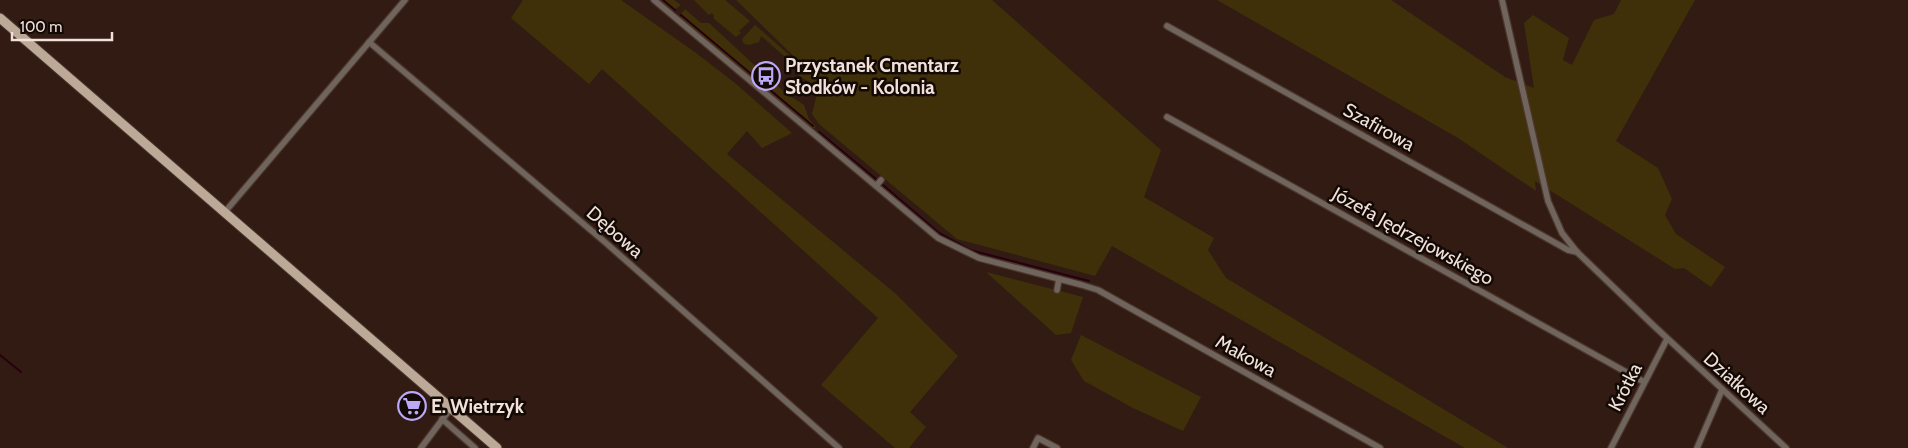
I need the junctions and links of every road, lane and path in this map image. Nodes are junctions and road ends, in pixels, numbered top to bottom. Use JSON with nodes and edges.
{"nodes":[{"id":1,"x":405,"y":0,"type":"edge"},
{"id":2,"x":654,"y":0,"type":"edge"},
{"id":3,"x":1502,"y":0,"type":"edge"},
{"id":4,"x":0,"y":18,"type":"edge"},
{"id":5,"x":1167,"y":26,"type":"dead end"},
{"id":6,"x":369,"y":42,"type":"junction"},
{"id":7,"x":1167,"y":117,"type":"dead end"},
{"id":8,"x":881,"y":180,"type":"dead end"},
{"id":9,"x":876,"y":186,"type":"junction"},
{"id":10,"x":224,"y":213,"type":"junction"},
{"id":11,"x":1576,"y":252,"type":"junction"},
{"id":12,"x":1059,"y":279,"type":"junction"},
{"id":13,"x":1057,"y":290,"type":"dead end"},
{"id":14,"x":1667,"y":339,"type":"junction"},
{"id":15,"x":1644,"y":382,"type":"junction"},
{"id":16,"x":1722,"y":390,"type":"junction"},
{"id":17,"x":451,"y":408,"type":"junction"},
{"id":18,"x":442,"y":419,"type":"junction"},
{"id":19,"x":422,"y":448,"type":"edge"},
{"id":20,"x":475,"y":448,"type":"edge"},
{"id":21,"x":497,"y":448,"type":"edge"},
{"id":22,"x":839,"y":448,"type":"edge"},
{"id":23,"x":1033,"y":448,"type":"edge"},
{"id":24,"x":1056,"y":448,"type":"edge"},
{"id":25,"x":1380,"y":448,"type":"edge"},
{"id":26,"x":1611,"y":448,"type":"edge"},
{"id":27,"x":1697,"y":448,"type":"edge"},
{"id":28,"x":1786,"y":448,"type":"edge"}],
"edges":[{"from":1,"to":6,"type":"street"},
{"from":2,"to":9,"type":"street","name":"Makowa"},
{"from":3,"to":11,"type":"street"},
{"from":4,"to":10,"type":"main road"},
{"from":5,"to":11,"type":"street","name":"Szafirowa"},
{"from":6,"to":10,"type":"street"},
{"from":6,"to":22,"type":"street","name":"Dębowa"},
{"from":7,"to":15,"type":"street","name":"Józefa Jędrzejowskiego"},
{"from":8,"to":9,"type":"street"},
{"from":9,"to":12,"type":"street","name":"Makowa"},
{"from":10,"to":17,"type":"main road"},
{"from":11,"to":14,"type":"street","name":"Działkowa"},
{"from":12,"to":13,"type":"street"},
{"from":12,"to":25,"type":"street","name":"Makowa"},
{"from":14,"to":15,"type":"street","name":"Krótka"},
{"from":14,"to":16,"type":"street","name":"Działkowa"},
{"from":15,"to":26,"type":"street","name":"Krótka"},
{"from":16,"to":27,"type":"street"},
{"from":16,"to":28,"type":"street","name":"Działkowa"},
{"from":17,"to":18,"type":"street"},
{"from":17,"to":21,"type":"main road"},
{"from":18,"to":19,"type":"street"},
{"from":18,"to":20,"type":"street"},
{"from":23,"to":24,"type":"street"}]}
